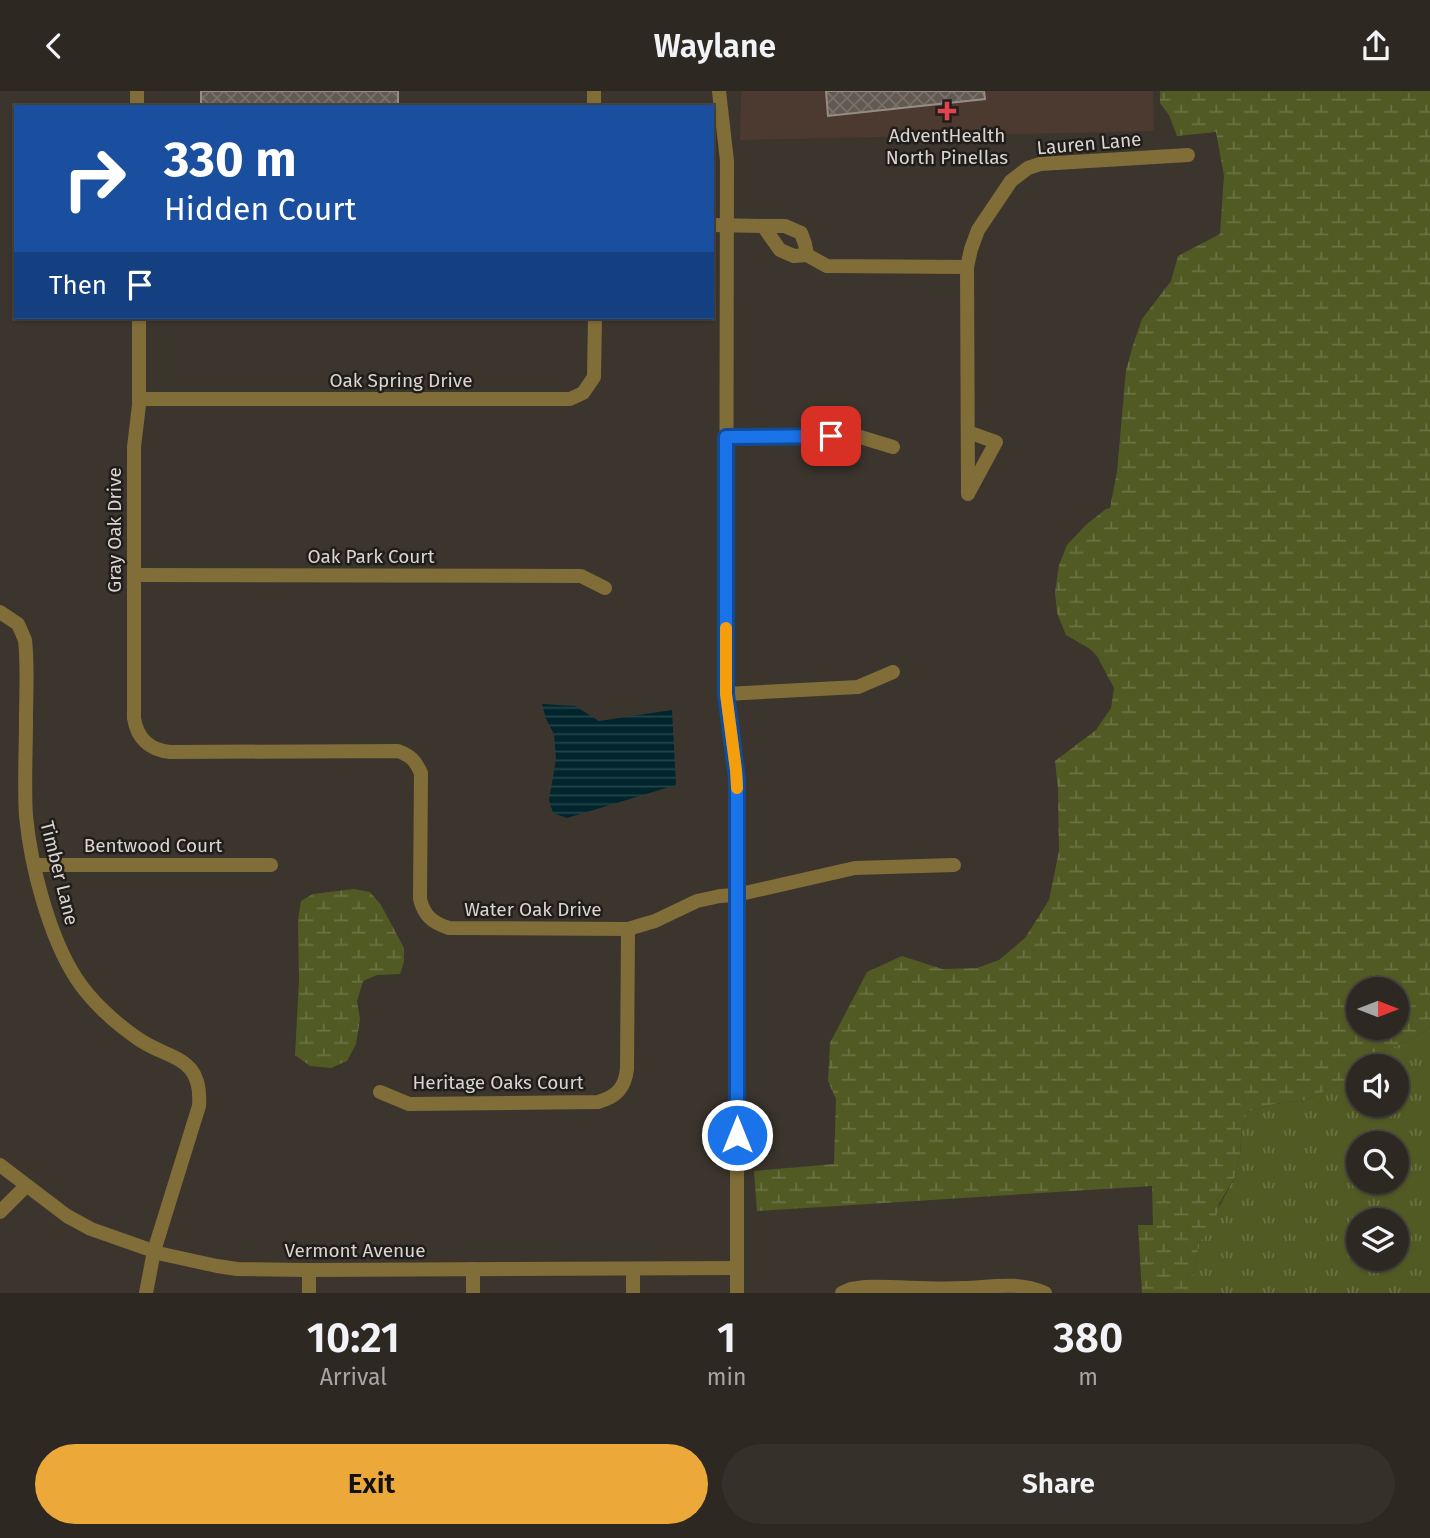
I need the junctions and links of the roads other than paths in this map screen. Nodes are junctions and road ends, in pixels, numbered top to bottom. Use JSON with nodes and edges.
{"nodes":[{"id":1,"x":719,"y":91,"type":"edge"},
{"id":2,"x":1188,"y":155,"type":"dead end"},
{"id":3,"x":720,"y":225,"type":"edge"},
{"id":4,"x":763,"y":226,"type":"junction"},
{"id":5,"x":807,"y":255,"type":"junction"},
{"id":6,"x":967,"y":267,"type":"junction"},
{"id":7,"x":139,"y":319,"type":"edge"},
{"id":8,"x":594,"y":319,"type":"edge"},
{"id":9,"x":139,"y":399,"type":"junction"},
{"id":10,"x":968,"y":432,"type":"dead end"},
{"id":11,"x":726,"y":437,"type":"junction"},
{"id":12,"x":893,"y":447,"type":"dead end"},
{"id":13,"x":134,"y":575,"type":"junction"},
{"id":14,"x":605,"y":588,"type":"dead end"},
{"id":15,"x":0,"y":613,"type":"edge"},
{"id":16,"x":893,"y":671,"type":"dead end"},
{"id":17,"x":726,"y":694,"type":"junction"},
{"id":18,"x":144,"y":741,"type":"joint"},
{"id":19,"x":35,"y":865,"type":"junction"},
{"id":20,"x":271,"y":865,"type":"dead end"},
{"id":21,"x":954,"y":865,"type":"dead end"},
{"id":22,"x":736,"y":895,"type":"junction"},
{"id":23,"x":628,"y":929,"type":"junction"},
{"id":24,"x":380,"y":1092,"type":"dead end"},
{"id":25,"x":0,"y":1165,"type":"edge"},
{"id":26,"x":26,"y":1186,"type":"junction"},
{"id":27,"x":0,"y":1212,"type":"edge"},
{"id":28,"x":154,"y":1251,"type":"junction"},
{"id":29,"x":737,"y":1268,"type":"junction"},
{"id":30,"x":473,"y":1269,"type":"junction"},
{"id":31,"x":633,"y":1269,"type":"junction"},
{"id":32,"x":309,"y":1270,"type":"junction"},
{"id":33,"x":146,"y":1293,"type":"edge"},
{"id":34,"x":309,"y":1293,"type":"edge"},
{"id":35,"x":473,"y":1293,"type":"edge"},
{"id":36,"x":633,"y":1293,"type":"edge"},
{"id":37,"x":737,"y":1293,"type":"edge"},
{"id":38,"x":842,"y":1293,"type":"edge"},
{"id":39,"x":1045,"y":1293,"type":"edge"}],
"edges":[{"from":1,"to":3,"type":"street"},
{"from":2,"to":6,"type":"street","name":"Lauren Lane"},
{"from":3,"to":4,"type":"street"},
{"from":3,"to":11,"type":"street"},
{"from":4,"to":5,"type":"street"},
{"from":4,"to":5,"type":"street"},
{"from":5,"to":6,"type":"street"},
{"from":6,"to":10,"type":"street","name":"Lauren Lane"},
{"from":7,"to":9,"type":"street","name":"Gray Oak Drive"},
{"from":8,"to":9,"type":"street","name":"Oak Spring Drive"},
{"from":9,"to":13,"type":"street","name":"Gray Oak Drive"},
{"from":11,"to":12,"type":"street"},
{"from":11,"to":17,"type":"street"},
{"from":13,"to":14,"type":"street","name":"Oak Park Court"},
{"from":13,"to":18,"type":"street","name":"Gray Oak Drive"},
{"from":15,"to":19,"type":"street","name":"Timber Lane"},
{"from":16,"to":17,"type":"street"},
{"from":17,"to":22,"type":"street"},
{"from":18,"to":23,"type":"street","name":"Water Oak Drive"},
{"from":19,"to":20,"type":"street","name":"Bentwood Court"},
{"from":19,"to":28,"type":"street","name":"Timber Lane"},
{"from":21,"to":22,"type":"street","name":"Water Oak Drive"},
{"from":22,"to":23,"type":"street","name":"Water Oak Drive"},
{"from":22,"to":29,"type":"street"},
{"from":23,"to":24,"type":"street","name":"Heritage Oaks Court"},
{"from":25,"to":26,"type":"street","name":"Vermont Avenue"},
{"from":26,"to":27,"type":"street"},
{"from":26,"to":28,"type":"street","name":"Vermont Avenue"},
{"from":28,"to":32,"type":"street","name":"Vermont Avenue"},
{"from":28,"to":33,"type":"street","name":"Timber Lane"},
{"from":29,"to":31,"type":"street","name":"Vermont Avenue"},
{"from":29,"to":37,"type":"street"},
{"from":30,"to":31,"type":"street","name":"Vermont Avenue"},
{"from":30,"to":32,"type":"street","name":"Vermont Avenue"},
{"from":30,"to":35,"type":"street"},
{"from":31,"to":36,"type":"street"},
{"from":32,"to":34,"type":"street"},
{"from":38,"to":39,"type":"street"}]}
